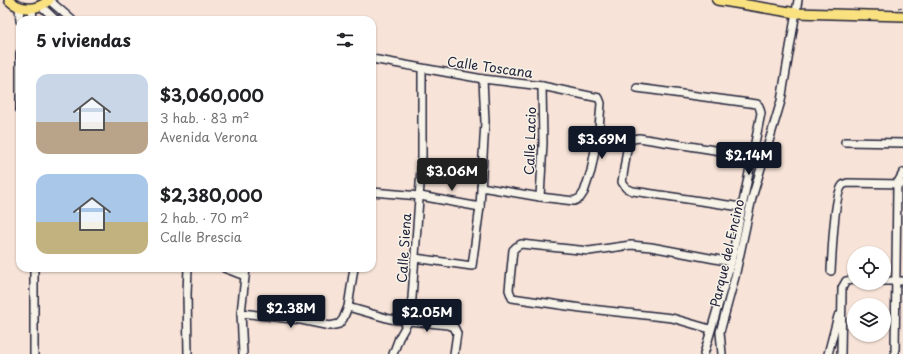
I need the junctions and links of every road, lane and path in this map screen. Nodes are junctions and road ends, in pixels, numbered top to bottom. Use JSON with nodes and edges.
{"nodes":[{"id":1,"x":9,"y":0,"type":"edge"},
{"id":2,"x":49,"y":0,"type":"edge"},
{"id":3,"x":716,"y":0,"type":"edge"},
{"id":4,"x":798,"y":0,"type":"edge"},
{"id":5,"x":19,"y":6,"type":"junction"},
{"id":6,"x":37,"y":7,"type":"junction"},
{"id":7,"x":796,"y":13,"type":"junction"},
{"id":8,"x":20,"y":16,"type":"edge"},
{"id":9,"x":34,"y":16,"type":"edge"},
{"id":10,"x":50,"y":16,"type":"edge"},
{"id":11,"x":67,"y":16,"type":"edge"},
{"id":12,"x":903,"y":16,"type":"edge"},
{"id":13,"x":376,"y":60,"type":"edge"},
{"id":14,"x":422,"y":69,"type":"junction"},
{"id":15,"x":483,"y":79,"type":"junction"},
{"id":16,"x":542,"y":86,"type":"junction"},
{"id":17,"x":637,"y":88,"type":"dead end"},
{"id":18,"x":845,"y":142,"type":"dead end"},
{"id":19,"x":903,"y":143,"type":"edge"},
{"id":20,"x":752,"y":156,"type":"junction"},
{"id":21,"x":903,"y":173,"type":"edge"},
{"id":22,"x":900,"y":184,"type":"edge"},
{"id":23,"x":481,"y":187,"type":"junction"},
{"id":24,"x":376,"y":192,"type":"edge"},
{"id":25,"x":420,"y":196,"type":"junction"},
{"id":26,"x":540,"y":197,"type":"junction"},
{"id":27,"x":480,"y":206,"type":"junction"},
{"id":28,"x":742,"y":207,"type":"junction"},
{"id":29,"x":415,"y":258,"type":"junction"},
{"id":30,"x":731,"y":262,"type":"junction"},
{"id":31,"x":832,"y":271,"type":"dead end"},
{"id":32,"x":34,"y":272,"type":"edge"},
{"id":33,"x":188,"y":272,"type":"edge"},
{"id":34,"x":234,"y":272,"type":"edge"},
{"id":35,"x":246,"y":272,"type":"edge"},
{"id":36,"x":353,"y":272,"type":"edge"},
{"id":37,"x":245,"y":276,"type":"junction"},
{"id":38,"x":847,"y":281,"type":"edge"},
{"id":39,"x":900,"y":281,"type":"edge"},
{"id":40,"x":841,"y":306,"type":"junction"},
{"id":41,"x":348,"y":307,"type":"junction"},
{"id":42,"x":241,"y":313,"type":"junction"},
{"id":43,"x":408,"y":322,"type":"junction"},
{"id":44,"x":710,"y":329,"type":"junction"},
{"id":45,"x":725,"y":353,"type":"edge"},
{"id":46,"x":34,"y":354,"type":"edge"},
{"id":47,"x":188,"y":354,"type":"edge"},
{"id":48,"x":243,"y":354,"type":"edge"},
{"id":49,"x":393,"y":354,"type":"edge"},
{"id":50,"x":454,"y":354,"type":"edge"},
{"id":51,"x":704,"y":354,"type":"edge"},
{"id":52,"x":828,"y":354,"type":"edge"},
{"id":53,"x":841,"y":354,"type":"edge"},
{"id":54,"x":895,"y":354,"type":"edge"}],
"edges":[{"from":1,"to":5,"type":"main road"},
{"from":2,"to":6,"type":"main road"},
{"from":2,"to":11,"type":"street"},
{"from":3,"to":7,"type":"main road"},
{"from":4,"to":7,"type":"street","name":"Parque del Encino"},
{"from":5,"to":6,"type":"main road"},
{"from":5,"to":8,"type":"street"},
{"from":6,"to":9,"type":"street"},
{"from":6,"to":10,"type":"street"},
{"from":7,"to":12,"type":"main road"},
{"from":7,"to":45,"type":"street","name":"Parque del Encino"},
{"from":13,"to":14,"type":"street","name":"Calle Toscana"},
{"from":14,"to":15,"type":"street","name":"Calle Toscana"},
{"from":14,"to":25,"type":"street","name":"Calle Siena"},
{"from":15,"to":16,"type":"street","name":"Calle Toscana"},
{"from":15,"to":23,"type":"street"},
{"from":16,"to":26,"type":"street","name":"Calle Lacio"},
{"from":16,"to":26,"type":"street","name":"Calle Toscana"},
{"from":17,"to":20,"type":"street"},
{"from":18,"to":19,"type":"street"},
{"from":20,"to":28,"type":"street"},
{"from":20,"to":28,"type":"street"},
{"from":21,"to":22,"type":"street"},
{"from":22,"to":31,"type":"street"},
{"from":22,"to":39,"type":"street"},
{"from":23,"to":26,"type":"street"},
{"from":23,"to":27,"type":"street"},
{"from":24,"to":25,"type":"street"},
{"from":25,"to":27,"type":"street"},
{"from":25,"to":29,"type":"street","name":"Calle Siena"},
{"from":27,"to":29,"type":"street"},
{"from":28,"to":30,"type":"street"},
{"from":29,"to":43,"type":"street","name":"Calle Siena"},
{"from":30,"to":44,"type":"street"},
{"from":30,"to":44,"type":"street"},
{"from":32,"to":46,"type":"street"},
{"from":33,"to":47,"type":"street"},
{"from":34,"to":37,"type":"street"},
{"from":35,"to":37,"type":"street"},
{"from":36,"to":41,"type":"street"},
{"from":37,"to":42,"type":"street"},
{"from":38,"to":40,"type":"street"},
{"from":39,"to":54,"type":"street"},
{"from":40,"to":52,"type":"street"},
{"from":40,"to":53,"type":"street"},
{"from":41,"to":42,"type":"street"},
{"from":41,"to":43,"type":"street"},
{"from":42,"to":48,"type":"street"},
{"from":43,"to":49,"type":"street","name":"Calle Siena"},
{"from":43,"to":50,"type":"street"},
{"from":44,"to":51,"type":"street"}]}
